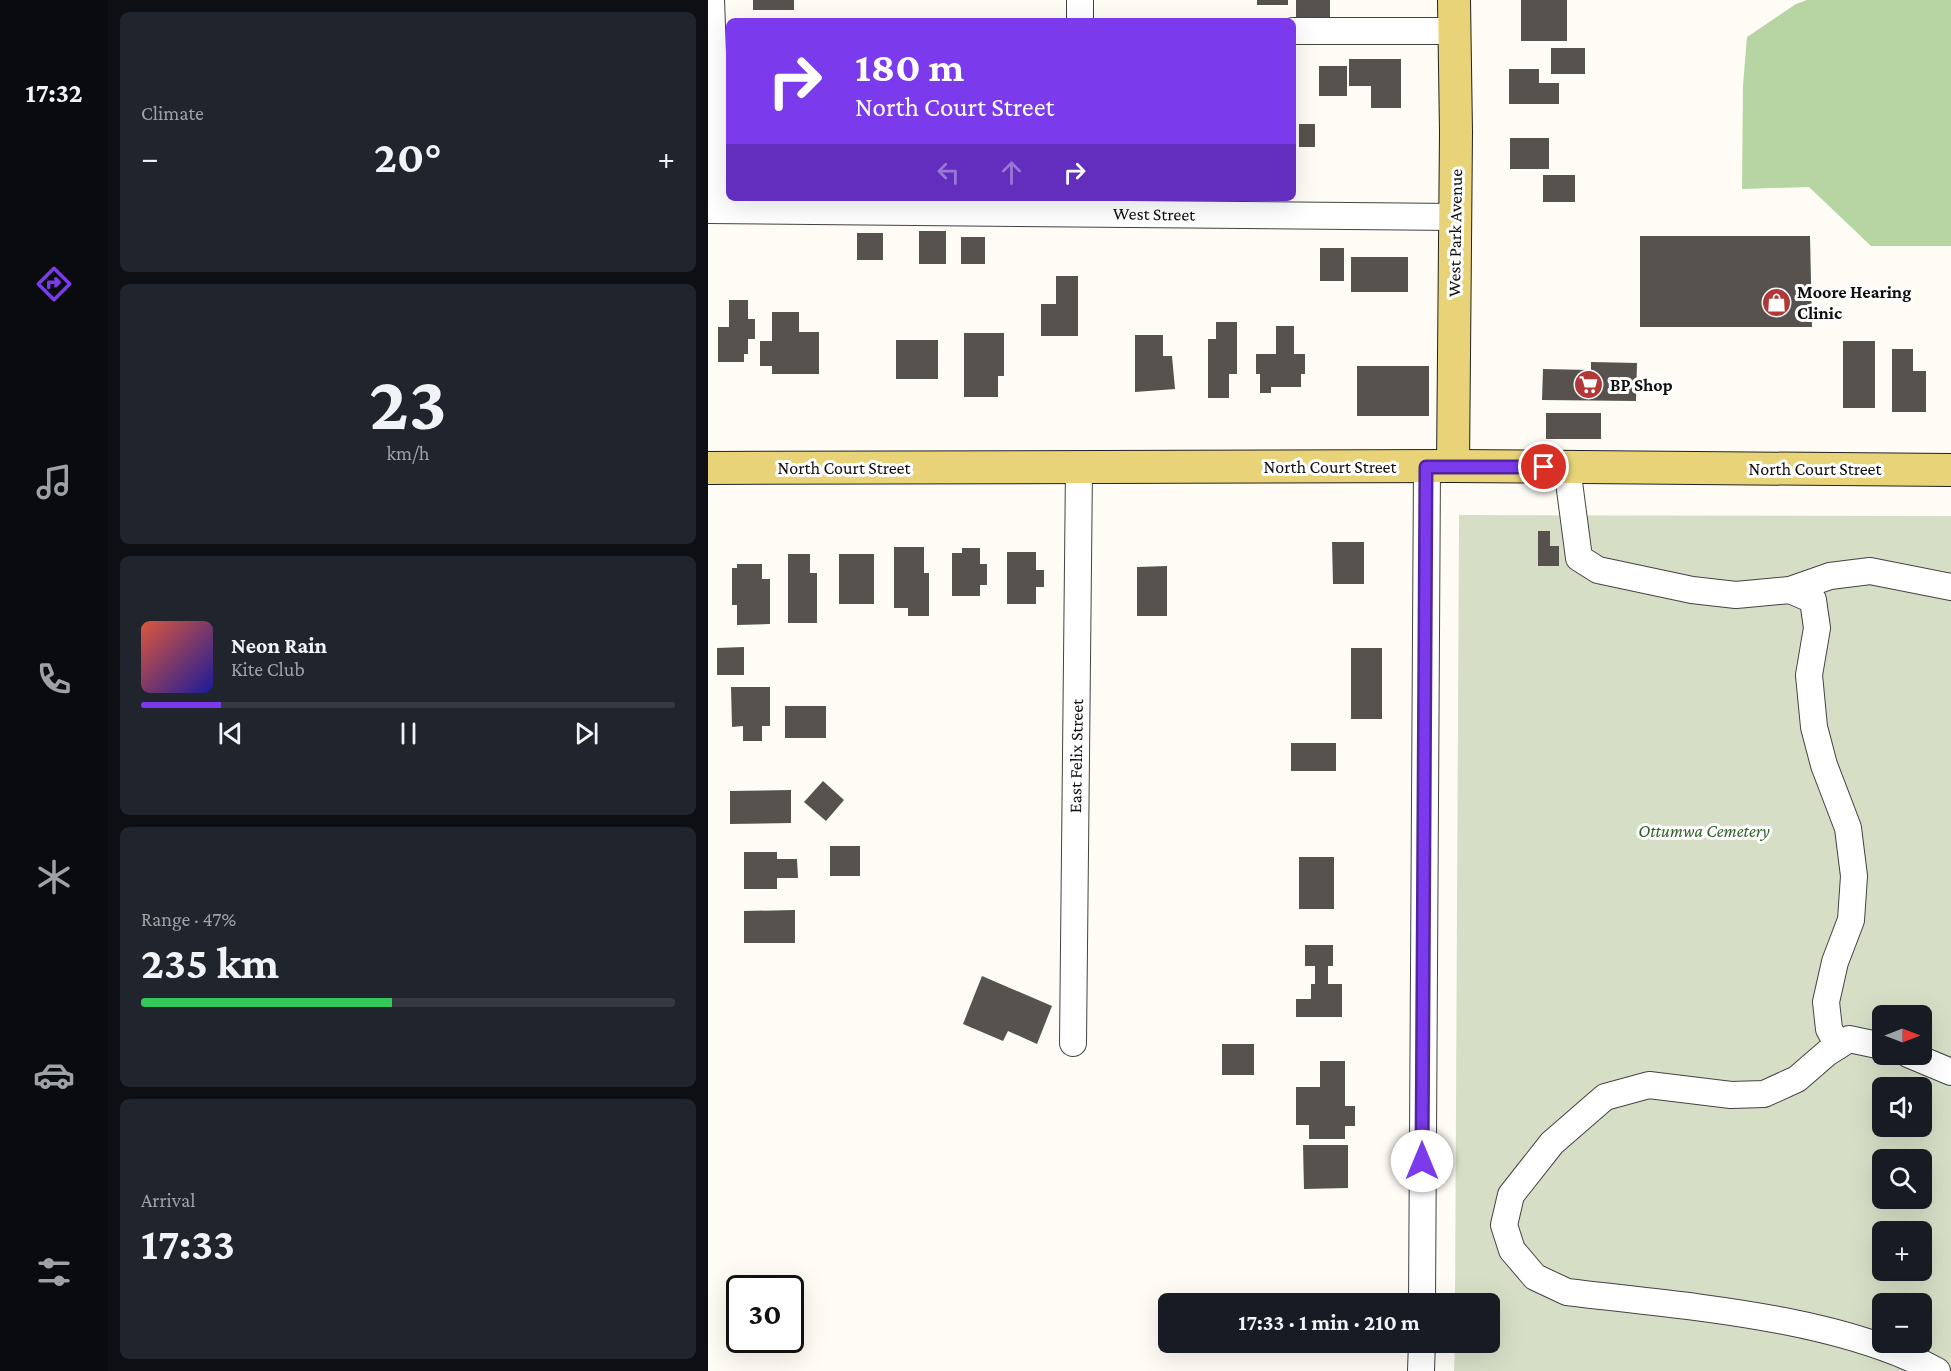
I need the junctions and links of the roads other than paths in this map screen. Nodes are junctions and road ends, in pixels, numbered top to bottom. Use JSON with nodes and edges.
{"nodes":[{"id":1,"x":711,"y":0,"type":"edge"},
{"id":2,"x":1080,"y":0,"type":"edge"},
{"id":3,"x":1454,"y":0,"type":"edge"},
{"id":4,"x":1080,"y":18,"type":"edge"},
{"id":5,"x":720,"y":31,"type":"edge"},
{"id":6,"x":1296,"y":31,"type":"edge"},
{"id":7,"x":1455,"y":31,"type":"junction"},
{"id":8,"x":1078,"y":206,"type":"edge"},
{"id":9,"x":713,"y":210,"type":"edge"},
{"id":10,"x":1455,"y":217,"type":"junction"},
{"id":11,"x":1439,"y":466,"type":"junction"},
{"id":12,"x":1568,"y":467,"type":"junction"},
{"id":13,"x":708,"y":468,"type":"edge"},
{"id":14,"x":1079,"y":468,"type":"junction"},
{"id":15,"x":1951,"y":470,"type":"edge"},
{"id":16,"x":1951,"y":587,"type":"edge"},
{"id":17,"x":1790,"y":590,"type":"junction"},
{"id":18,"x":1072,"y":1043,"type":"dead end"},
{"id":19,"x":1872,"y":1044,"type":"edge"},
{"id":20,"x":1838,"y":1046,"type":"junction"},
{"id":21,"x":1932,"y":1064,"type":"edge"},
{"id":22,"x":1951,"y":1072,"type":"edge"},
{"id":23,"x":1422,"y":1293,"type":"edge"},
{"id":24,"x":1422,"y":1353,"type":"edge"},
{"id":25,"x":1421,"y":1371,"type":"edge"},
{"id":26,"x":1937,"y":1371,"type":"edge"}],
"edges":[{"from":1,"to":5,"type":"street"},
{"from":2,"to":4,"type":"street"},
{"from":3,"to":7,"type":"main road","name":"West Park Avenue"},
{"from":5,"to":9,"type":"street"},
{"from":6,"to":7,"type":"street"},
{"from":7,"to":10,"type":"main road","name":"West Park Avenue"},
{"from":8,"to":9,"type":"street","name":"West Street"},
{"from":8,"to":10,"type":"street","name":"West Street"},
{"from":10,"to":11,"type":"main road","name":"West Park Avenue"},
{"from":11,"to":12,"type":"main road","name":"North Court Street"},
{"from":11,"to":14,"type":"main road","name":"North Court Street"},
{"from":11,"to":23,"type":"street"},
{"from":12,"to":15,"type":"main road","name":"North Court Street"},
{"from":12,"to":17,"type":"street"},
{"from":13,"to":14,"type":"main road","name":"North Court Street"},
{"from":14,"to":18,"type":"street","name":"East Felix Street"},
{"from":16,"to":17,"type":"street"},
{"from":17,"to":20,"type":"street"},
{"from":19,"to":20,"type":"street"},
{"from":20,"to":26,"type":"street"},
{"from":21,"to":22,"type":"street"},
{"from":24,"to":25,"type":"street"}]}
